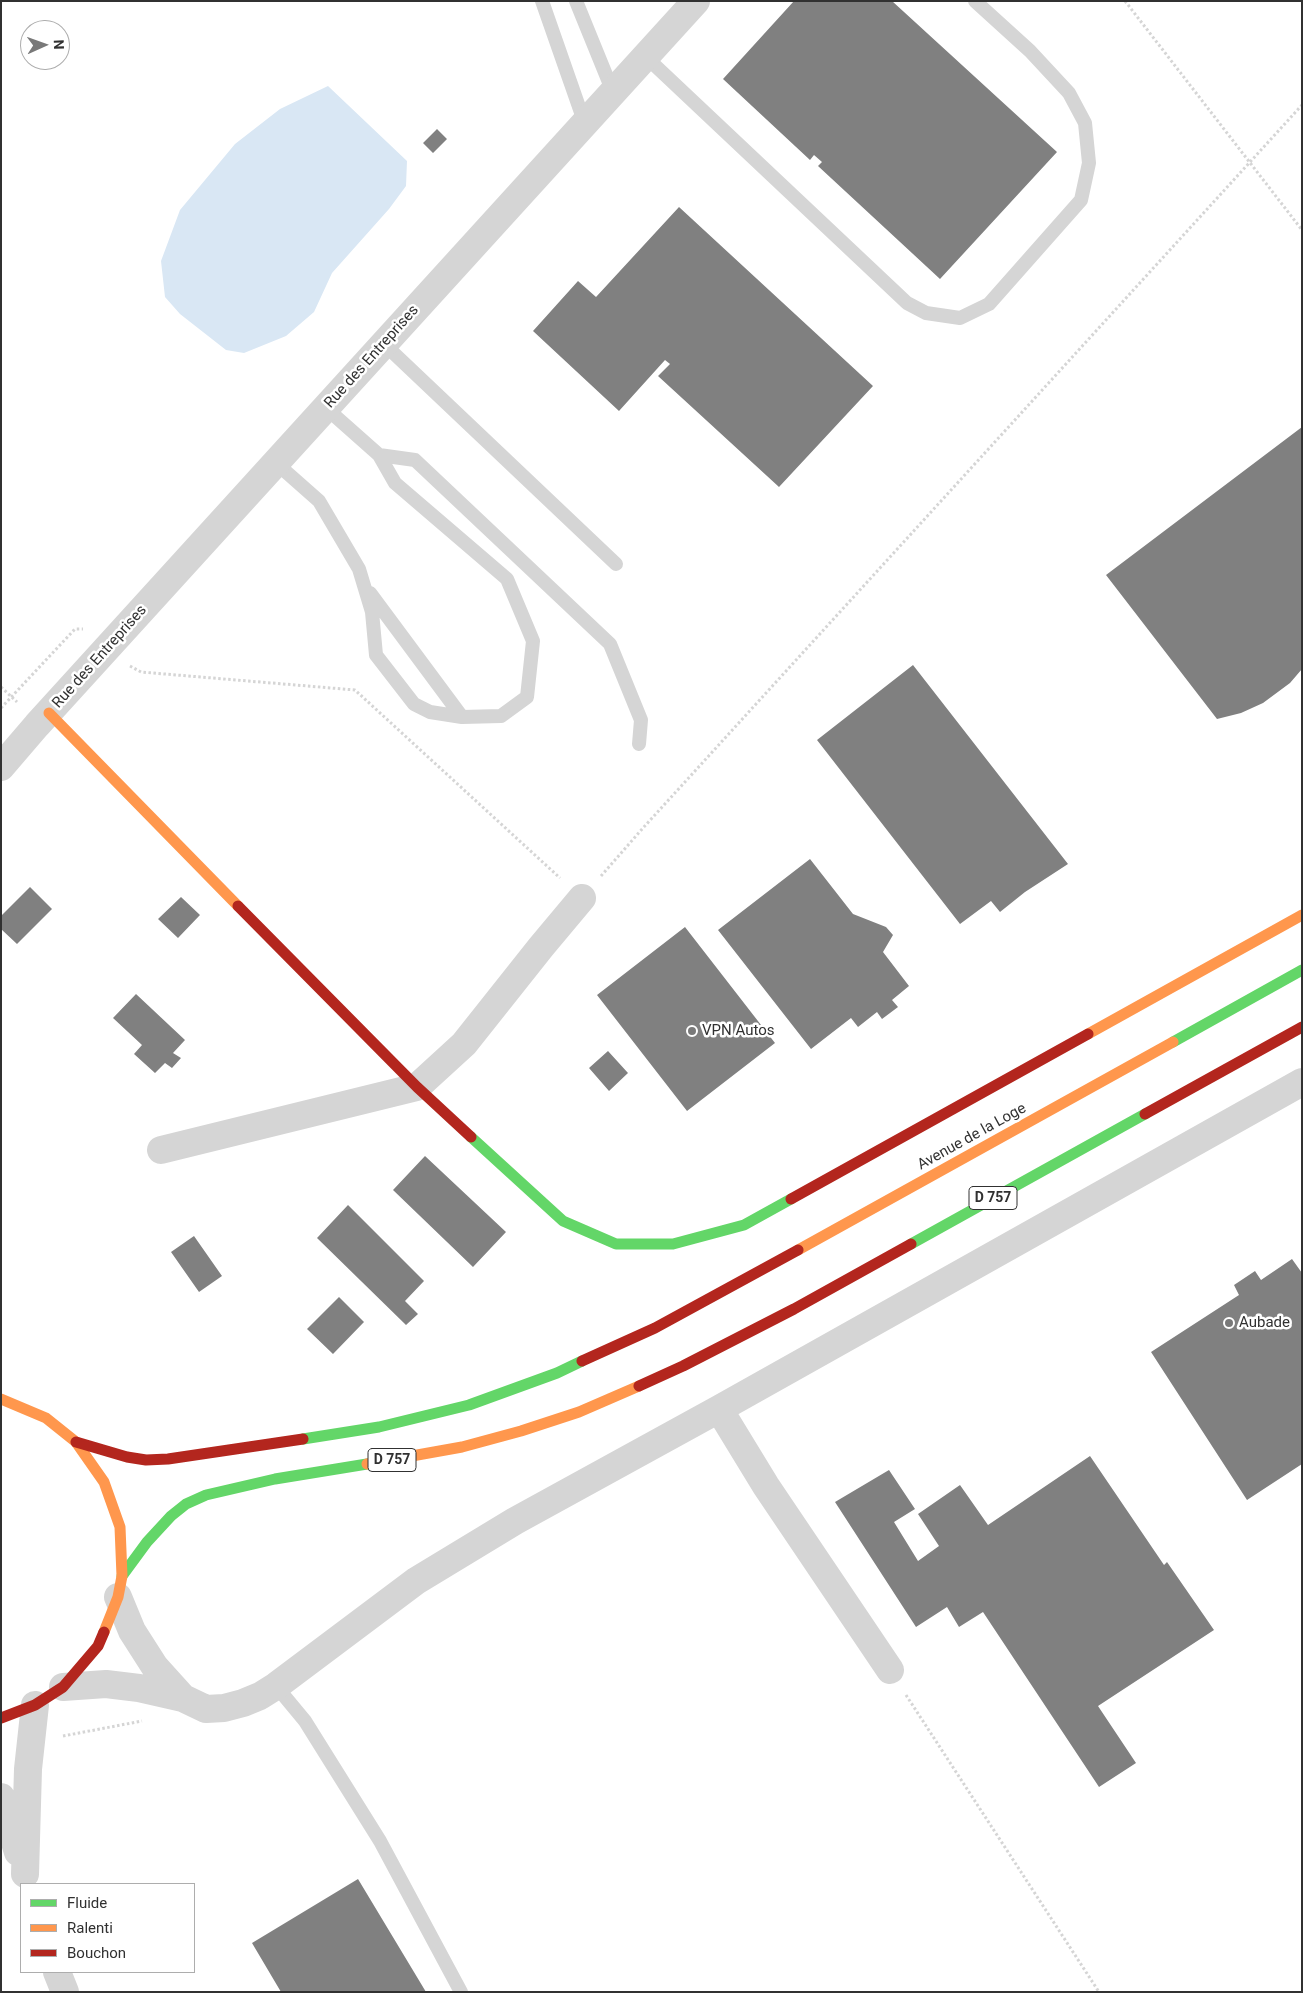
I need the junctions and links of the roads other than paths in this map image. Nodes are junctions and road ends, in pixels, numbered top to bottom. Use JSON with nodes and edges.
{"nodes":[{"id":1,"x":542,"y":1,"type":"edge"},
{"id":2,"x":576,"y":1,"type":"edge"},
{"id":3,"x":696,"y":1,"type":"edge"},
{"id":4,"x":975,"y":1,"type":"edge"},
{"id":5,"x":646,"y":57,"type":"junction"},
{"id":6,"x":613,"y":92,"type":"junction"},
{"id":7,"x":585,"y":124,"type":"junction"},
{"id":8,"x":384,"y":344,"type":"junction"},
{"id":9,"x":326,"y":408,"type":"junction"},
{"id":10,"x":379,"y":455,"type":"junction"},
{"id":11,"x":276,"y":463,"type":"junction"},
{"id":12,"x":616,"y":564,"type":"dead end"},
{"id":13,"x":364,"y":585,"type":"junction"},
{"id":14,"x":49,"y":713,"type":"junction"},
{"id":15,"x":462,"y":717,"type":"junction"},
{"id":16,"x":639,"y":744,"type":"dead end"},
{"id":17,"x":1,"y":767,"type":"edge"},
{"id":18,"x":582,"y":898,"type":"road end"},
{"id":19,"x":1302,"y":915,"type":"edge"},
{"id":20,"x":1302,"y":970,"type":"edge"},
{"id":21,"x":1302,"y":1027,"type":"edge"},
{"id":22,"x":1302,"y":1082,"type":"edge"},
{"id":23,"x":417,"y":1088,"type":"junction"},
{"id":24,"x":161,"y":1150,"type":"dead end"},
{"id":25,"x":4,"y":1396,"type":"edge"},
{"id":26,"x":719,"y":1409,"type":"junction"},
{"id":27,"x":76,"y":1442,"type":"junction"},
{"id":28,"x":120,"y":1587,"type":"junction"},
{"id":29,"x":890,"y":1670,"type":"road end"},
{"id":30,"x":63,"y":1686,"type":"junction"},
{"id":31,"x":276,"y":1686,"type":"junction"},
{"id":32,"x":183,"y":1698,"type":"junction"},
{"id":33,"x":35,"y":1705,"type":"junction"},
{"id":34,"x":1,"y":1718,"type":"edge"},
{"id":35,"x":1,"y":1797,"type":"edge"},
{"id":36,"x":27,"y":1879,"type":"edge"},
{"id":37,"x":57,"y":1973,"type":"edge"},
{"id":38,"x":65,"y":1992,"type":"edge"},
{"id":39,"x":461,"y":1992,"type":"edge"}],
"edges":[{"from":1,"to":7,"type":"lane"},
{"from":2,"to":6,"type":"lane"},
{"from":3,"to":5,"type":"street","name":"Rue des Entreprises"},
{"from":4,"to":5,"type":"lane"},
{"from":5,"to":6,"type":"street","name":"Rue des Entreprises"},
{"from":6,"to":7,"type":"street","name":"Rue des Entreprises"},
{"from":7,"to":8,"type":"street","name":"Rue des Entreprises"},
{"from":8,"to":9,"type":"street","name":"Rue des Entreprises"},
{"from":8,"to":12,"type":"lane"},
{"from":9,"to":10,"type":"lane"},
{"from":9,"to":11,"type":"street","name":"Rue des Entreprises"},
{"from":10,"to":15,"type":"lane"},
{"from":10,"to":16,"type":"lane"},
{"from":11,"to":13,"type":"lane"},
{"from":11,"to":14,"type":"street","name":"Rue des Entreprises"},
{"from":13,"to":15,"type":"lane"},
{"from":13,"to":15,"type":"lane"},
{"from":14,"to":17,"type":"street","name":"Rue des Entreprises"},
{"from":14,"to":23,"type":"main road"},
{"from":18,"to":23,"type":"street"},
{"from":19,"to":23,"type":"main road"},
{"from":20,"to":27,"type":"main road","name":"Avenue de la Loge","number":"D 757"},
{"from":21,"to":28,"type":"main road","number":"D 757"},
{"from":22,"to":26,"type":"street"},
{"from":23,"to":24,"type":"street"},
{"from":25,"to":27,"type":"main road"},
{"from":26,"to":29,"type":"street"},
{"from":26,"to":31,"type":"street"},
{"from":27,"to":28,"type":"main road"},
{"from":28,"to":30,"type":"main road"},
{"from":28,"to":32,"type":"street"},
{"from":30,"to":32,"type":"street"},
{"from":30,"to":33,"type":"main road"},
{"from":31,"to":32,"type":"street"},
{"from":31,"to":39,"type":"lane"},
{"from":33,"to":34,"type":"main road"},
{"from":33,"to":36,"type":"street"},
{"from":35,"to":36,"type":"street"},
{"from":37,"to":38,"type":"street"}]}
